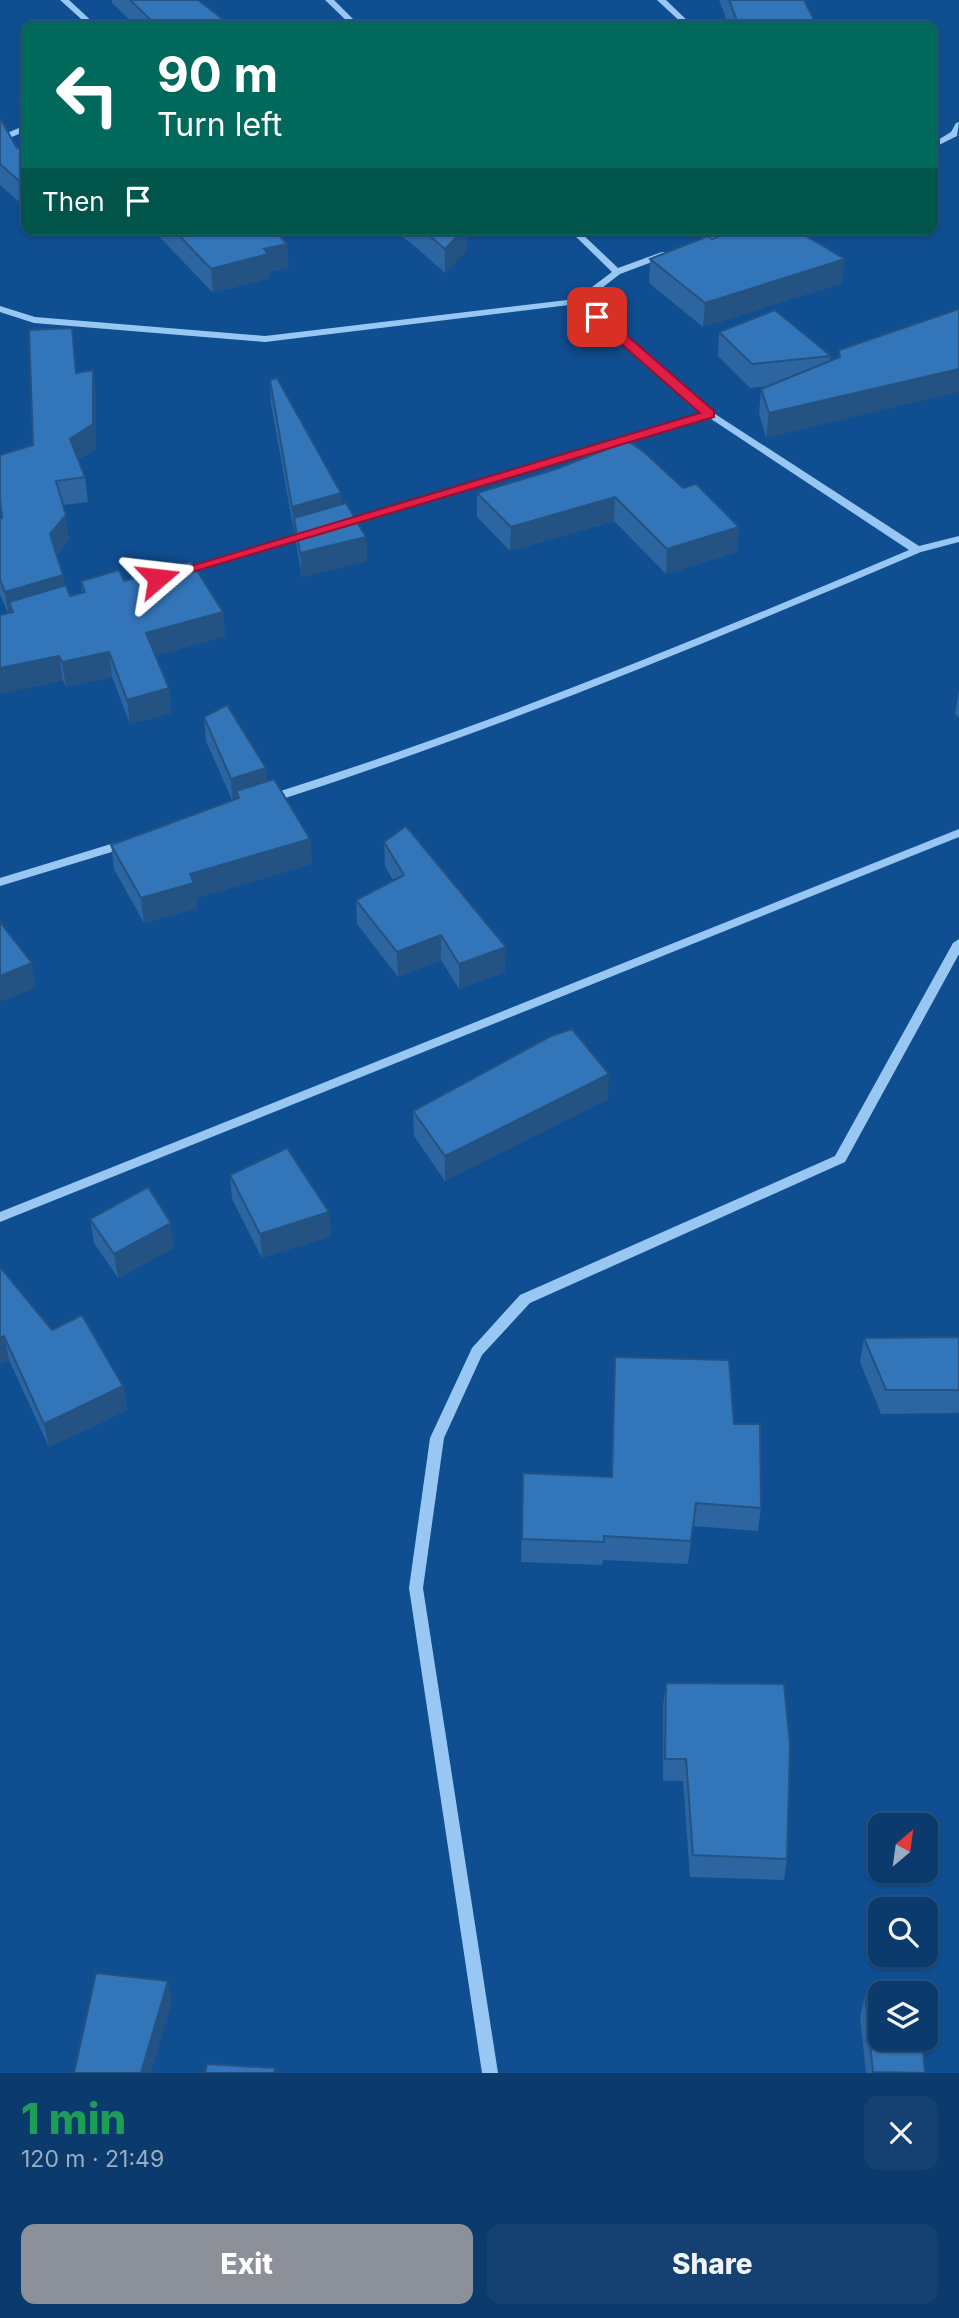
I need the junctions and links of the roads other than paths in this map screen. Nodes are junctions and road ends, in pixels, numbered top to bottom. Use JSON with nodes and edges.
{"nodes":[{"id":1,"x":64,"y":0,"type":"edge"},
{"id":2,"x":328,"y":0,"type":"edge"},
{"id":3,"x":661,"y":0,"type":"edge"},
{"id":4,"x":87,"y":21,"type":"edge"},
{"id":5,"x":351,"y":21,"type":"edge"},
{"id":6,"x":684,"y":21,"type":"edge"},
{"id":7,"x":959,"y":125,"type":"edge"},
{"id":8,"x":21,"y":130,"type":"edge"},
{"id":9,"x":0,"y":139,"type":"edge"},
{"id":10,"x":938,"y":143,"type":"edge"},
{"id":11,"x":578,"y":235,"type":"edge"},
{"id":12,"x":719,"y":235,"type":"edge"},
{"id":13,"x":617,"y":272,"type":"junction"},
{"id":14,"x":579,"y":301,"type":"junction"},
{"id":15,"x":0,"y":309,"type":"edge"},
{"id":16,"x":709,"y":414,"type":"junction"},
{"id":17,"x":335,"y":526,"type":"edge"},
{"id":18,"x":321,"y":530,"type":"edge"},
{"id":19,"x":959,"y":539,"type":"edge"},
{"id":20,"x":917,"y":550,"type":"junction"},
{"id":21,"x":174,"y":573,"type":"edge"},
{"id":22,"x":252,"y":805,"type":"edge"},
{"id":23,"x":959,"y":833,"type":"edge"},
{"id":24,"x":133,"y":841,"type":"edge"},
{"id":25,"x":0,"y":882,"type":"edge"},
{"id":26,"x":959,"y":943,"type":"edge"},
{"id":27,"x":0,"y":1217,"type":"edge"},
{"id":28,"x":490,"y":2073,"type":"edge"}],
"edges":[{"from":1,"to":4,"type":"street"},
{"from":2,"to":5,"type":"street"},
{"from":3,"to":6,"type":"street"},
{"from":7,"to":10,"type":"street"},
{"from":8,"to":9,"type":"street"},
{"from":11,"to":13,"type":"street"},
{"from":12,"to":13,"type":"street"},
{"from":13,"to":14,"type":"street"},
{"from":14,"to":15,"type":"street"},
{"from":14,"to":16,"type":"street"},
{"from":16,"to":17,"type":"street"},
{"from":16,"to":20,"type":"street"},
{"from":18,"to":21,"type":"street"},
{"from":19,"to":20,"type":"street"},
{"from":20,"to":22,"type":"street"},
{"from":23,"to":27,"type":"street"},
{"from":24,"to":25,"type":"street"},
{"from":26,"to":28,"type":"street"}]}
